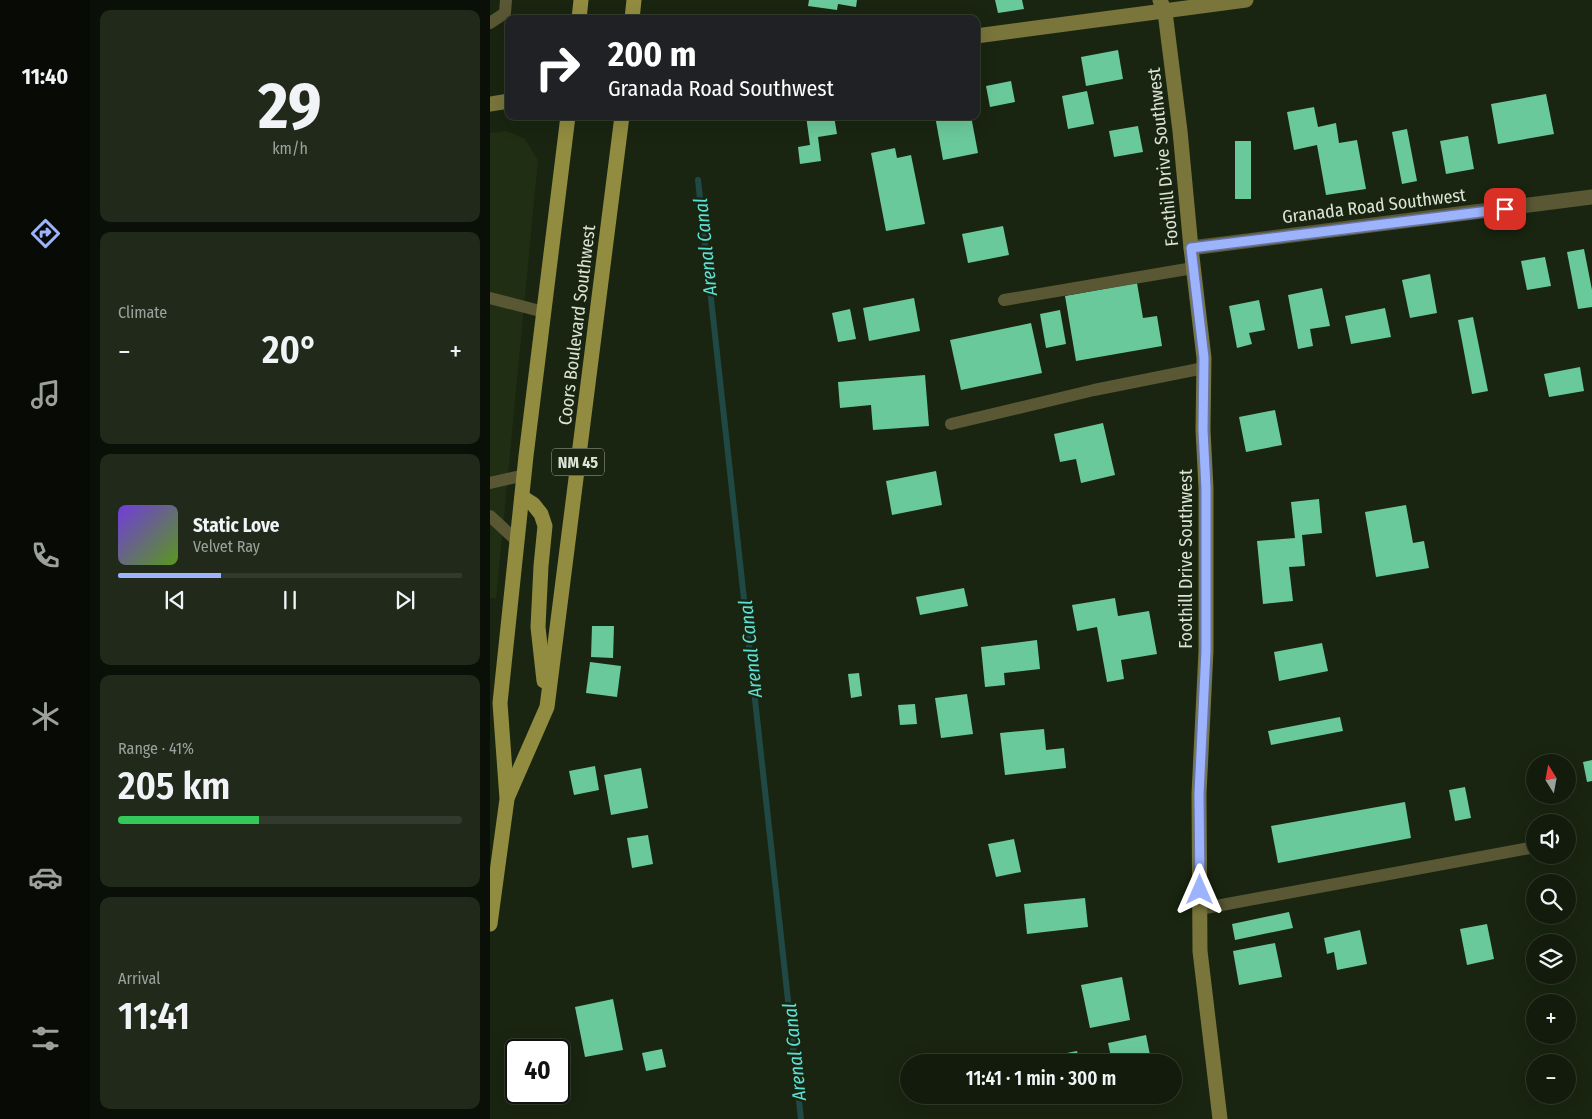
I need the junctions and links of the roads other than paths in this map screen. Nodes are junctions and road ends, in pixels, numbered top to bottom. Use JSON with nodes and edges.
{"nodes":[{"id":1,"x":506,"y":0,"type":"edge"},
{"id":2,"x":581,"y":0,"type":"edge"},
{"id":3,"x":634,"y":0,"type":"edge"},
{"id":4,"x":1246,"y":0,"type":"edge"},
{"id":5,"x":1162,"y":6,"type":"edge"},
{"id":6,"x":579,"y":15,"type":"edge"},
{"id":7,"x":632,"y":15,"type":"edge"},
{"id":8,"x":490,"y":24,"type":"edge"},
{"id":9,"x":980,"y":35,"type":"edge"},
{"id":10,"x":505,"y":102,"type":"edge"},
{"id":11,"x":490,"y":104,"type":"edge"},
{"id":12,"x":568,"y":120,"type":"edge"},
{"id":13,"x":621,"y":120,"type":"edge"},
{"id":14,"x":1592,"y":197,"type":"edge"},
{"id":15,"x":1191,"y":248,"type":"junction"},
{"id":16,"x":1193,"y":268,"type":"junction"},
{"id":17,"x":490,"y":298,"type":"edge"},
{"id":18,"x":1004,"y":300,"type":"dead end"},
{"id":19,"x":544,"y":312,"type":"junction"},
{"id":20,"x":1204,"y":368,"type":"junction"},
{"id":21,"x":951,"y":424,"type":"dead end"},
{"id":22,"x":524,"y":474,"type":"junction"},
{"id":23,"x":490,"y":482,"type":"edge"},
{"id":24,"x":522,"y":497,"type":"junction"},
{"id":25,"x":490,"y":516,"type":"edge"},
{"id":26,"x":517,"y":541,"type":"junction"},
{"id":27,"x":547,"y":708,"type":"junction"},
{"id":28,"x":507,"y":799,"type":"junction"},
{"id":29,"x":1526,"y":849,"type":"edge"},
{"id":30,"x":494,"y":854,"type":"edge"},
{"id":31,"x":1200,"y":909,"type":"junction"},
{"id":32,"x":490,"y":924,"type":"edge"},
{"id":33,"x":1220,"y":1119,"type":"edge"}],
"edges":[{"from":1,"to":8,"type":"lane"},
{"from":2,"to":6,"type":"main road"},
{"from":3,"to":7,"type":"main road"},
{"from":4,"to":5,"type":"street"},
{"from":5,"to":9,"type":"street"},
{"from":5,"to":15,"type":"street","name":"Foothill Drive Southwest"},
{"from":10,"to":11,"type":"street"},
{"from":12,"to":19,"type":"main road","name":"Coors Boulevard Southwest","number":"NM 45"},
{"from":13,"to":27,"type":"main road","name":"Coors Boulevard Southwest","number":"NM 45"},
{"from":14,"to":15,"type":"street","name":"Granada Road Southwest"},
{"from":15,"to":16,"type":"street","name":"Foothill Drive Southwest"},
{"from":16,"to":18,"type":"lane"},
{"from":16,"to":20,"type":"street","name":"Foothill Drive Southwest"},
{"from":17,"to":19,"type":"lane"},
{"from":19,"to":22,"type":"main road","name":"Coors Boulevard Southwest","number":"NM 45"},
{"from":20,"to":21,"type":"lane"},
{"from":20,"to":31,"type":"street","name":"Foothill Drive Southwest"},
{"from":22,"to":23,"type":"lane"},
{"from":22,"to":24,"type":"main road","name":"Coors Boulevard Southwest","number":"NM 45"},
{"from":24,"to":26,"type":"main road","name":"Coors Boulevard Southwest","number":"NM 45"},
{"from":24,"to":27,"type":"main road"},
{"from":25,"to":26,"type":"lane"},
{"from":26,"to":28,"type":"main road","name":"Coors Boulevard Southwest","number":"NM 45"},
{"from":27,"to":28,"type":"main road","name":"Coors Boulevard Southwest","number":"NM 45"},
{"from":28,"to":30,"type":"main road","name":"Coors Boulevard Southwest","number":"NM 45"},
{"from":29,"to":31,"type":"lane"},
{"from":30,"to":32,"type":"main road","name":"Coors Boulevard Southwest","number":"NM 45"},
{"from":31,"to":33,"type":"street","name":"Foothill Drive Southwest"}]}
